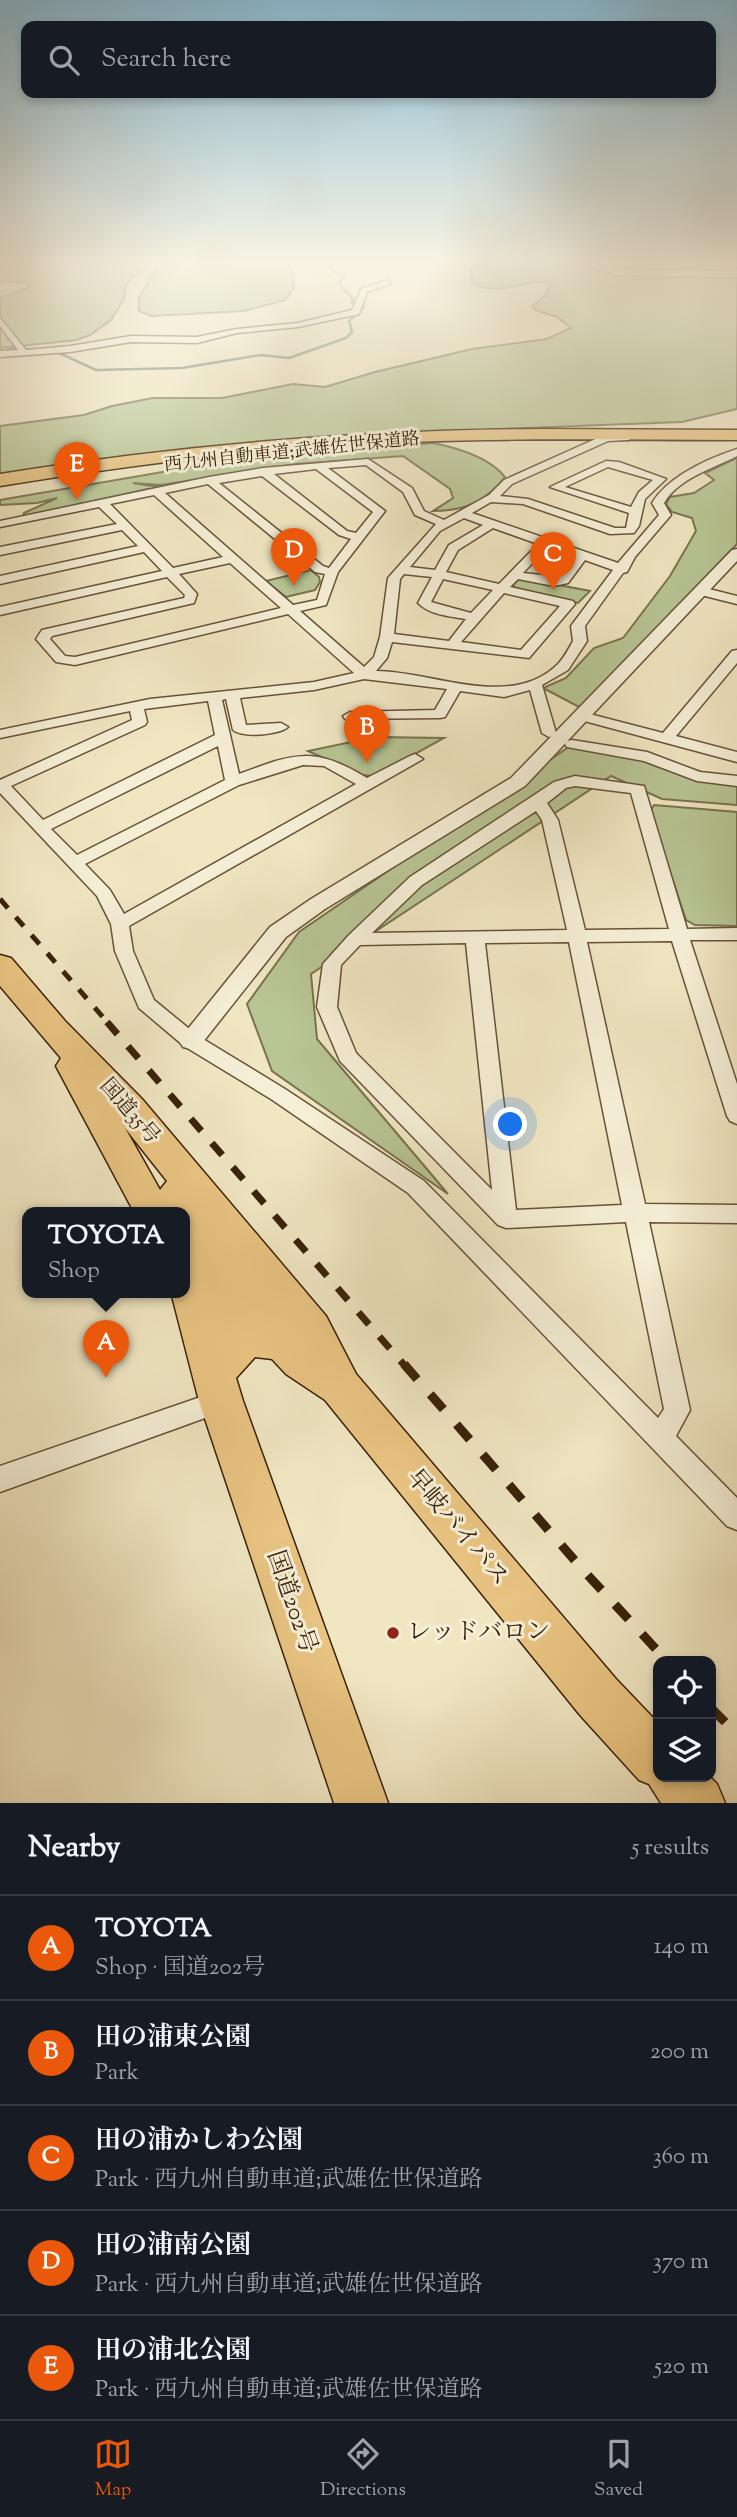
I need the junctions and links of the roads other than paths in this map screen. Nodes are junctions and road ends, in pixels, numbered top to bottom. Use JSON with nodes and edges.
{"nodes":[{"id":1,"x":18,"y":345,"type":"edge"},
{"id":2,"x":94,"y":345,"type":"edge"},
{"id":3,"x":22,"y":350,"type":"junction"},
{"id":4,"x":0,"y":354,"type":"edge"},
{"id":5,"x":586,"y":434,"type":"junction"},
{"id":6,"x":737,"y":437,"type":"edge"},
{"id":7,"x":430,"y":439,"type":"junction"},
{"id":8,"x":737,"y":452,"type":"edge"},
{"id":9,"x":318,"y":466,"type":"junction"},
{"id":10,"x":263,"y":471,"type":"junction"},
{"id":11,"x":209,"y":480,"type":"junction"},
{"id":12,"x":0,"y":483,"type":"edge"},
{"id":13,"x":555,"y":487,"type":"junction"},
{"id":14,"x":155,"y":490,"type":"junction"},
{"id":15,"x":0,"y":494,"type":"edge"},
{"id":16,"x":490,"y":499,"type":"junction"},
{"id":17,"x":100,"y":501,"type":"junction"},
{"id":18,"x":524,"y":501,"type":"junction"},
{"id":19,"x":633,"y":511,"type":"junction"},
{"id":20,"x":463,"y":514,"type":"junction"},
{"id":21,"x":0,"y":524,"type":"edge"},
{"id":22,"x":445,"y":524,"type":"junction"},
{"id":23,"x":492,"y":524,"type":"junction"},
{"id":24,"x":125,"y":526,"type":"junction"},
{"id":25,"x":357,"y":537,"type":"junction"},
{"id":26,"x":546,"y":542,"type":"junction"},
{"id":27,"x":147,"y":548,"type":"junction"},
{"id":28,"x":0,"y":551,"type":"edge"},
{"id":29,"x":737,"y":553,"type":"edge"},
{"id":30,"x":583,"y":555,"type":"junction"},
{"id":31,"x":230,"y":559,"type":"junction"},
{"id":32,"x":622,"y":569,"type":"junction"},
{"id":33,"x":402,"y":570,"type":"junction"},
{"id":34,"x":170,"y":572,"type":"junction"},
{"id":35,"x":332,"y":572,"type":"junction"},
{"id":36,"x":439,"y":574,"type":"junction"},
{"id":37,"x":517,"y":575,"type":"junction"},
{"id":38,"x":0,"y":580,"type":"edge"},
{"id":39,"x":504,"y":589,"type":"junction"},
{"id":40,"x":701,"y":591,"type":"junction"},
{"id":41,"x":737,"y":600,"type":"edge"},
{"id":42,"x":291,"y":609,"type":"junction"},
{"id":43,"x":0,"y":611,"type":"edge"},
{"id":44,"x":474,"y":617,"type":"junction"},
{"id":45,"x":387,"y":637,"type":"junction"},
{"id":46,"x":452,"y":645,"type":"junction"},
{"id":47,"x":737,"y":654,"type":"edge"},
{"id":48,"x":364,"y":675,"type":"junction"},
{"id":49,"x":535,"y":684,"type":"junction"},
{"id":50,"x":456,"y":686,"type":"junction"},
{"id":51,"x":232,"y":694,"type":"junction"},
{"id":52,"x":214,"y":695,"type":"junction"},
{"id":53,"x":136,"y":706,"type":"junction"},
{"id":54,"x":582,"y":716,"type":"junction"},
{"id":55,"x":360,"y":718,"type":"dead end"},
{"id":56,"x":281,"y":727,"type":"dead end"},
{"id":57,"x":549,"y":733,"type":"dead end"},
{"id":58,"x":0,"y":734,"type":"edge"},
{"id":59,"x":222,"y":738,"type":"junction"},
{"id":60,"x":667,"y":738,"type":"junction"},
{"id":61,"x":572,"y":744,"type":"dead end"},
{"id":62,"x":737,"y":757,"type":"edge"},
{"id":63,"x":415,"y":760,"type":"dead end"},
{"id":64,"x":737,"y":781,"type":"edge"},
{"id":65,"x":233,"y":782,"type":"junction"},
{"id":66,"x":0,"y":785,"type":"edge"},
{"id":67,"x":368,"y":785,"type":"junction"},
{"id":68,"x":538,"y":802,"type":"junction"},
{"id":69,"x":42,"y":827,"type":"junction"},
{"id":70,"x":75,"y":863,"type":"junction"},
{"id":71,"x":120,"y":925,"type":"junction"},
{"id":72,"x":679,"y":934,"type":"junction"},
{"id":73,"x":737,"y":934,"type":"edge"},
{"id":74,"x":576,"y":936,"type":"junction"},
{"id":75,"x":475,"y":938,"type":"junction"},
{"id":76,"x":355,"y":939,"type":"junction"},
{"id":77,"x":0,"y":965,"type":"edge"},
{"id":78,"x":53,"y":1029,"type":"junction"},
{"id":79,"x":191,"y":1041,"type":"junction"},
{"id":80,"x":128,"y":1108,"type":"junction"},
{"id":81,"x":737,"y":1116,"type":"edge"},
{"id":82,"x":202,"y":1198,"type":"joint"},
{"id":83,"x":153,"y":1205,"type":"edge"},
{"id":84,"x":187,"y":1207,"type":"edge"},
{"id":85,"x":190,"y":1212,"type":"edge"},
{"id":86,"x":636,"y":1213,"type":"junction"},
{"id":87,"x":737,"y":1214,"type":"edge"},
{"id":88,"x":506,"y":1219,"type":"junction"},
{"id":89,"x":192,"y":1256,"type":"edge"},
{"id":90,"x":285,"y":1344,"type":"junction"},
{"id":91,"x":221,"y":1383,"type":"junction"},
{"id":92,"x":341,"y":1388,"type":"junction"},
{"id":93,"x":660,"y":1438,"type":"junction"},
{"id":94,"x":0,"y":1479,"type":"edge"},
{"id":95,"x":737,"y":1517,"type":"edge"},
{"id":96,"x":653,"y":1756,"type":"edge"},
{"id":97,"x":678,"y":1782,"type":"edge"},
{"id":98,"x":361,"y":1803,"type":"edge"},
{"id":99,"x":698,"y":1803,"type":"edge"}],
"edges":[{"from":1,"to":3,"type":"street"},
{"from":2,"to":3,"type":"street"},
{"from":3,"to":4,"type":"street"},
{"from":5,"to":6,"type":"highway","name":"西九州自動車道;武雄佐世保道路"},
{"from":5,"to":7,"type":"highway","name":"西九州自動車道;武雄佐世保道路"},
{"from":5,"to":12,"type":"highway","name":"西九州自動車道;武雄佐世保道路"},
{"from":6,"to":16,"type":"street"},
{"from":7,"to":12,"type":"highway"},
{"from":7,"to":15,"type":"highway","name":"西九州自動車道;武雄佐世保道路"},
{"from":8,"to":32,"type":"street"},
{"from":9,"to":10,"type":"street"},
{"from":9,"to":22,"type":"street"},
{"from":9,"to":25,"type":"street"},
{"from":10,"to":11,"type":"street"},
{"from":10,"to":25,"type":"street"},
{"from":11,"to":14,"type":"street"},
{"from":11,"to":35,"type":"street"},
{"from":13,"to":18,"type":"street"},
{"from":13,"to":19,"type":"street"},
{"from":13,"to":19,"type":"street"},
{"from":14,"to":17,"type":"street"},
{"from":14,"to":31,"type":"street"},
{"from":16,"to":18,"type":"street"},
{"from":16,"to":20,"type":"street"},
{"from":17,"to":21,"type":"street"},
{"from":17,"to":24,"type":"street"},
{"from":18,"to":19,"type":"street"},
{"from":20,"to":22,"type":"street"},
{"from":20,"to":23,"type":"street"},
{"from":22,"to":33,"type":"street"},
{"from":23,"to":26,"type":"street"},
{"from":23,"to":36,"type":"street"},
{"from":24,"to":27,"type":"street"},
{"from":24,"to":28,"type":"street"},
{"from":25,"to":35,"type":"street"},
{"from":26,"to":30,"type":"street"},
{"from":26,"to":37,"type":"street"},
{"from":27,"to":34,"type":"street"},
{"from":27,"to":38,"type":"street"},
{"from":29,"to":40,"type":"street"},
{"from":30,"to":32,"type":"street"},
{"from":30,"to":37,"type":"street"},
{"from":31,"to":34,"type":"street"},
{"from":31,"to":42,"type":"street"},
{"from":32,"to":49,"type":"street"},
{"from":33,"to":36,"type":"street"},
{"from":33,"to":45,"type":"street"},
{"from":34,"to":42,"type":"street"},
{"from":34,"to":43,"type":"street"},
{"from":35,"to":42,"type":"street"},
{"from":36,"to":39,"type":"street"},
{"from":36,"to":44,"type":"street"},
{"from":37,"to":39,"type":"street"},
{"from":39,"to":44,"type":"street"},
{"from":39,"to":46,"type":"street"},
{"from":40,"to":41,"type":"street"},
{"from":40,"to":54,"type":"street"},
{"from":42,"to":48,"type":"street"},
{"from":44,"to":46,"type":"street"},
{"from":45,"to":46,"type":"street"},
{"from":45,"to":48,"type":"street"},
{"from":47,"to":60,"type":"street"},
{"from":48,"to":50,"type":"street"},
{"from":48,"to":51,"type":"street"},
{"from":49,"to":50,"type":"street"},
{"from":49,"to":57,"type":"street"},
{"from":50,"to":55,"type":"street"},
{"from":51,"to":52,"type":"street"},
{"from":51,"to":56,"type":"street"},
{"from":52,"to":53,"type":"street"},
{"from":52,"to":59,"type":"street"},
{"from":53,"to":58,"type":"street"},
{"from":53,"to":66,"type":"street"},
{"from":54,"to":60,"type":"street"},
{"from":54,"to":79,"type":"street"},
{"from":59,"to":65,"type":"street"},
{"from":59,"to":69,"type":"street"},
{"from":60,"to":62,"type":"street"},
{"from":61,"to":64,"type":"street"},
{"from":63,"to":67,"type":"street"},
{"from":65,"to":67,"type":"street"},
{"from":65,"to":70,"type":"street"},
{"from":66,"to":69,"type":"street"},
{"from":67,"to":71,"type":"street"},
{"from":68,"to":72,"type":"street"},
{"from":68,"to":74,"type":"street"},
{"from":68,"to":76,"type":"street"},
{"from":69,"to":70,"type":"street"},
{"from":70,"to":71,"type":"street"},
{"from":71,"to":79,"type":"street"},
{"from":72,"to":73,"type":"street"},
{"from":72,"to":74,"type":"street"},
{"from":72,"to":81,"type":"street"},
{"from":74,"to":75,"type":"street"},
{"from":74,"to":86,"type":"street"},
{"from":75,"to":76,"type":"street"},
{"from":75,"to":88,"type":"street"},
{"from":76,"to":88,"type":"street"},
{"from":77,"to":78,"type":"highway","name":"国道35号"},
{"from":78,"to":80,"type":"highway","name":"国道35号"},
{"from":78,"to":83,"type":"highway","name":"国道35号"},
{"from":79,"to":93,"type":"street"},
{"from":80,"to":82,"type":"highway","name":"国道35号"},
{"from":80,"to":84,"type":"highway","name":"国道202号"},
{"from":82,"to":92,"type":"highway","name":"早岐バイパス"},
{"from":85,"to":89,"type":"highway","name":"国道202号"},
{"from":86,"to":87,"type":"street"},
{"from":86,"to":88,"type":"street"},
{"from":86,"to":93,"type":"street"},
{"from":89,"to":90,"type":"highway","name":"早岐バイパス"},
{"from":89,"to":91,"type":"highway","name":"国道202号"},
{"from":90,"to":91,"type":"highway"},
{"from":90,"to":92,"type":"highway","name":"早岐バイパス"},
{"from":91,"to":94,"type":"street"},
{"from":91,"to":98,"type":"highway","name":"国道202号"},
{"from":92,"to":96,"type":"highway","name":"早岐バイパス"},
{"from":93,"to":95,"type":"street"},
{"from":97,"to":99,"type":"highway"}]}
